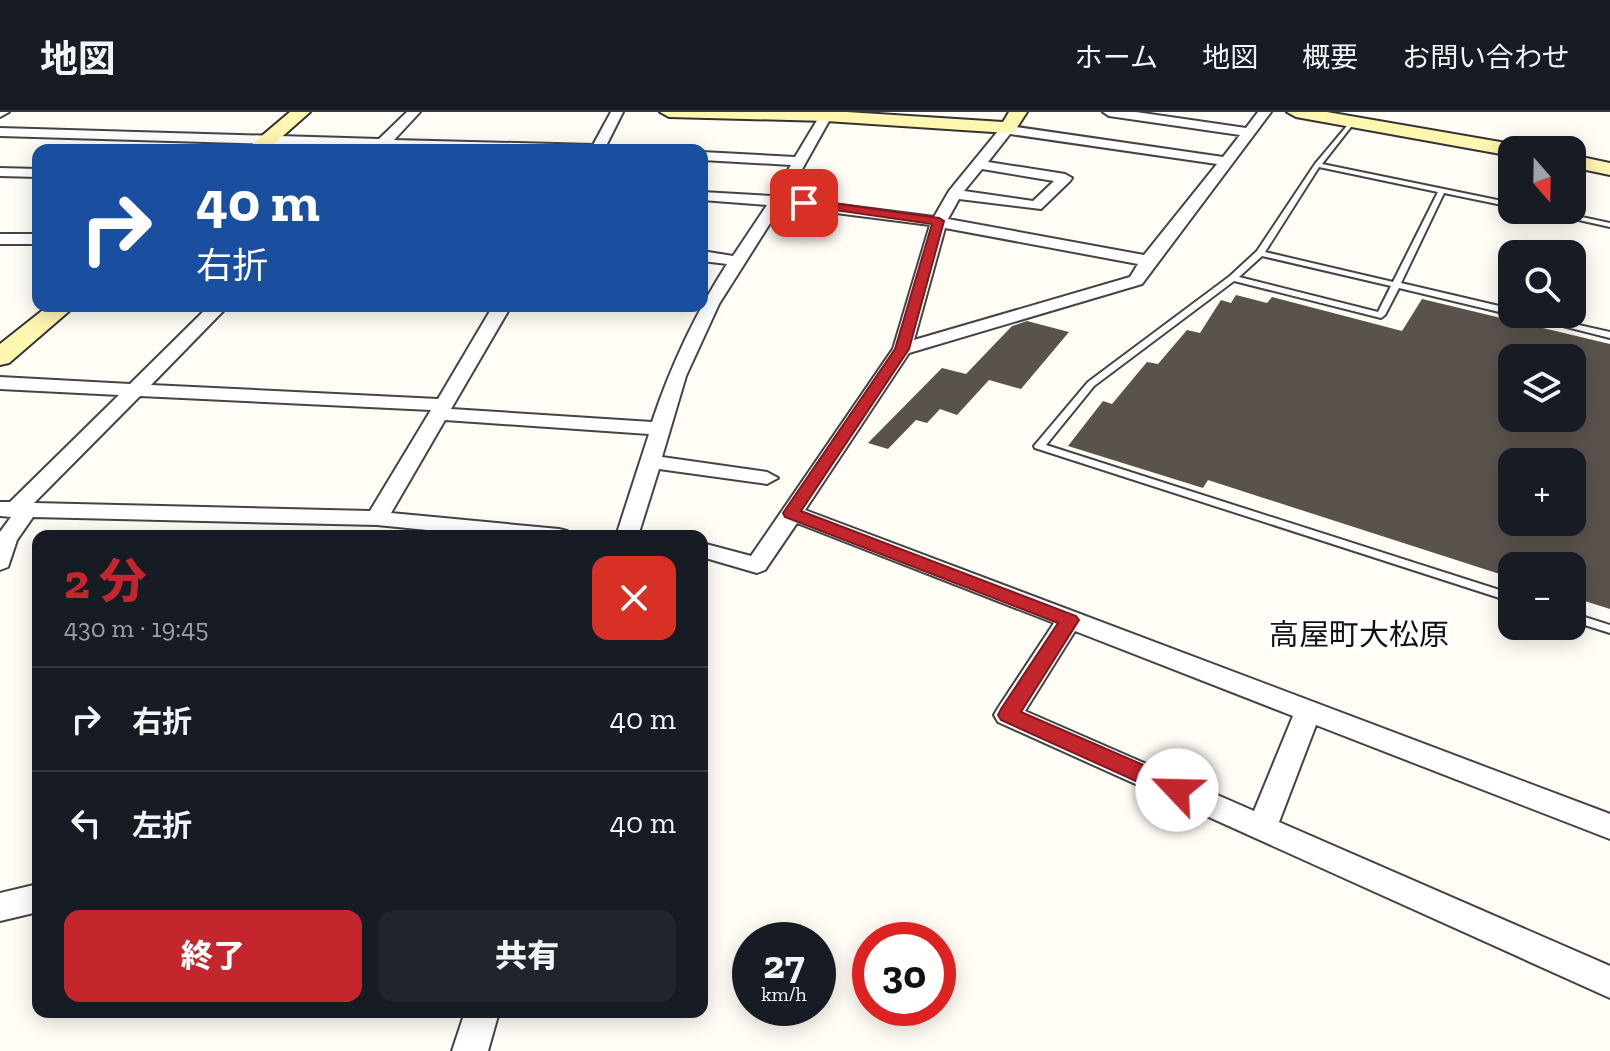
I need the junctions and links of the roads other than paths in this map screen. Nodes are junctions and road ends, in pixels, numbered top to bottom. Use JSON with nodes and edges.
{"nodes":[{"id":1,"x":301,"y":112,"type":"edge"},
{"id":2,"x":414,"y":112,"type":"edge"},
{"id":3,"x":617,"y":112,"type":"edge"},
{"id":4,"x":669,"y":112,"type":"edge"},
{"id":5,"x":1018,"y":112,"type":"edge"},
{"id":6,"x":1109,"y":112,"type":"edge"},
{"id":7,"x":1265,"y":112,"type":"edge"},
{"id":8,"x":1296,"y":112,"type":"edge"},
{"id":9,"x":726,"y":113,"type":"edge"},
{"id":10,"x":827,"y":114,"type":"edge"},
{"id":11,"x":1351,"y":123,"type":"junction"},
{"id":12,"x":1007,"y":129,"type":"junction"},
{"id":13,"x":0,"y":132,"type":"edge"},
{"id":14,"x":1250,"y":132,"type":"junction"},
{"id":15,"x":262,"y":144,"type":"edge"},
{"id":16,"x":382,"y":144,"type":"edge"},
{"id":17,"x":600,"y":144,"type":"edge"},
{"id":18,"x":1498,"y":148,"type":"edge"},
{"id":19,"x":708,"y":156,"type":"edge"},
{"id":20,"x":798,"y":161,"type":"junction"},
{"id":21,"x":1225,"y":161,"type":"junction"},
{"id":22,"x":977,"y":164,"type":"junction"},
{"id":23,"x":1586,"y":164,"type":"edge"},
{"id":24,"x":1317,"y":165,"type":"junction"},
{"id":25,"x":1610,"y":169,"type":"edge"},
{"id":26,"x":32,"y":173,"type":"edge"},
{"id":27,"x":4,"y":175,"type":"edge"},
{"id":28,"x":1442,"y":191,"type":"junction"},
{"id":29,"x":954,"y":194,"type":"junction"},
{"id":30,"x":708,"y":196,"type":"edge"},
{"id":31,"x":778,"y":199,"type":"junction"},
{"id":32,"x":1498,"y":202,"type":"edge"},
{"id":33,"x":1586,"y":220,"type":"edge"},
{"id":34,"x":939,"y":221,"type":"junction"},
{"id":35,"x":1610,"y":225,"type":"edge"},
{"id":36,"x":0,"y":239,"type":"edge"},
{"id":37,"x":32,"y":239,"type":"edge"},
{"id":38,"x":1260,"y":253,"type":"junction"},
{"id":39,"x":708,"y":257,"type":"edge"},
{"id":40,"x":737,"y":261,"type":"junction"},
{"id":41,"x":1148,"y":261,"type":"junction"},
{"id":42,"x":1233,"y":278,"type":"junction"},
{"id":43,"x":1398,"y":285,"type":"junction"},
{"id":44,"x":708,"y":301,"type":"edge"},
{"id":45,"x":1498,"y":309,"type":"edge"},
{"id":46,"x":56,"y":312,"type":"edge"},
{"id":47,"x":213,"y":312,"type":"edge"},
{"id":48,"x":498,"y":312,"type":"edge"},
{"id":49,"x":703,"y":312,"type":"edge"},
{"id":50,"x":1580,"y":328,"type":"edge"},
{"id":51,"x":1610,"y":335,"type":"edge"},
{"id":52,"x":902,"y":349,"type":"junction"},
{"id":53,"x":0,"y":357,"type":"edge"},
{"id":54,"x":0,"y":383,"type":"edge"},
{"id":55,"x":134,"y":390,"type":"junction"},
{"id":56,"x":441,"y":409,"type":"junction"},
{"id":57,"x":659,"y":429,"type":"junction"},
{"id":58,"x":649,"y":461,"type":"junction"},
{"id":59,"x":766,"y":479,"type":"dead end"},
{"id":60,"x":13,"y":510,"type":"edge"},
{"id":61,"x":791,"y":513,"type":"junction"},
{"id":62,"x":377,"y":518,"type":"junction"},
{"id":63,"x":419,"y":529,"type":"edge"},
{"id":64,"x":439,"y":530,"type":"edge"},
{"id":65,"x":629,"y":530,"type":"edge"},
{"id":66,"x":708,"y":552,"type":"edge"},
{"id":67,"x":0,"y":562,"type":"edge"},
{"id":68,"x":1498,"y":594,"type":"edge"},
{"id":69,"x":1069,"y":620,"type":"junction"},
{"id":70,"x":1586,"y":621,"type":"edge"},
{"id":71,"x":1610,"y":629,"type":"edge"},
{"id":72,"x":1308,"y":712,"type":"junction"},
{"id":73,"x":1262,"y":827,"type":"junction"},
{"id":74,"x":1610,"y":827,"type":"edge"},
{"id":75,"x":32,"y":899,"type":"edge"},
{"id":76,"x":0,"y":907,"type":"edge"},
{"id":77,"x":1610,"y":982,"type":"edge"},
{"id":78,"x":480,"y":1018,"type":"edge"},
{"id":79,"x":470,"y":1051,"type":"edge"}],
"edges":[{"from":1,"to":15,"type":"street"},
{"from":2,"to":16,"type":"street"},
{"from":3,"to":17,"type":"street"},
{"from":4,"to":9,"type":"street"},
{"from":5,"to":12,"type":"street"},
{"from":6,"to":14,"type":"street"},
{"from":7,"to":14,"type":"street"},
{"from":8,"to":11,"type":"street"},
{"from":9,"to":10,"type":"street"},
{"from":10,"to":12,"type":"street"},
{"from":10,"to":20,"type":"street"},
{"from":11,"to":18,"type":"street"},
{"from":11,"to":24,"type":"lane"},
{"from":12,"to":21,"type":"street"},
{"from":12,"to":22,"type":"street"},
{"from":13,"to":15,"type":"street"},
{"from":14,"to":21,"type":"street"},
{"from":19,"to":20,"type":"street"},
{"from":20,"to":31,"type":"street"},
{"from":21,"to":41,"type":"street"},
{"from":22,"to":29,"type":"street"},
{"from":22,"to":29,"type":"street"},
{"from":23,"to":25,"type":"street"},
{"from":24,"to":28,"type":"lane"},
{"from":24,"to":38,"type":"lane"},
{"from":26,"to":27,"type":"street"},
{"from":28,"to":32,"type":"lane"},
{"from":28,"to":43,"type":"lane"},
{"from":29,"to":34,"type":"street"},
{"from":30,"to":31,"type":"street"},
{"from":31,"to":34,"type":"street"},
{"from":31,"to":40,"type":"street"},
{"from":33,"to":35,"type":"lane"},
{"from":34,"to":41,"type":"street"},
{"from":34,"to":52,"type":"street"},
{"from":36,"to":37,"type":"street"},
{"from":38,"to":42,"type":"lane"},
{"from":38,"to":43,"type":"lane"},
{"from":39,"to":40,"type":"street"},
{"from":40,"to":44,"type":"street"},
{"from":41,"to":52,"type":"street"},
{"from":42,"to":43,"type":"lane"},
{"from":42,"to":68,"type":"lane"},
{"from":43,"to":45,"type":"lane"},
{"from":46,"to":53,"type":"street"},
{"from":47,"to":55,"type":"street"},
{"from":48,"to":56,"type":"street"},
{"from":49,"to":57,"type":"street"},
{"from":50,"to":51,"type":"lane"},
{"from":52,"to":61,"type":"street"},
{"from":54,"to":55,"type":"street"},
{"from":55,"to":56,"type":"street"},
{"from":55,"to":60,"type":"street"},
{"from":56,"to":57,"type":"street"},
{"from":56,"to":62,"type":"street"},
{"from":57,"to":58,"type":"street"},
{"from":58,"to":59,"type":"street"},
{"from":58,"to":65,"type":"street"},
{"from":60,"to":62,"type":"street"},
{"from":60,"to":67,"type":"street"},
{"from":61,"to":66,"type":"street"},
{"from":61,"to":69,"type":"street"},
{"from":62,"to":63,"type":"street"},
{"from":63,"to":64,"type":"street"},
{"from":69,"to":72,"type":"street"},
{"from":69,"to":73,"type":"street"},
{"from":70,"to":71,"type":"lane"},
{"from":72,"to":73,"type":"street"},
{"from":72,"to":74,"type":"street"},
{"from":73,"to":77,"type":"street"},
{"from":75,"to":76,"type":"street"},
{"from":78,"to":79,"type":"street"}]}
